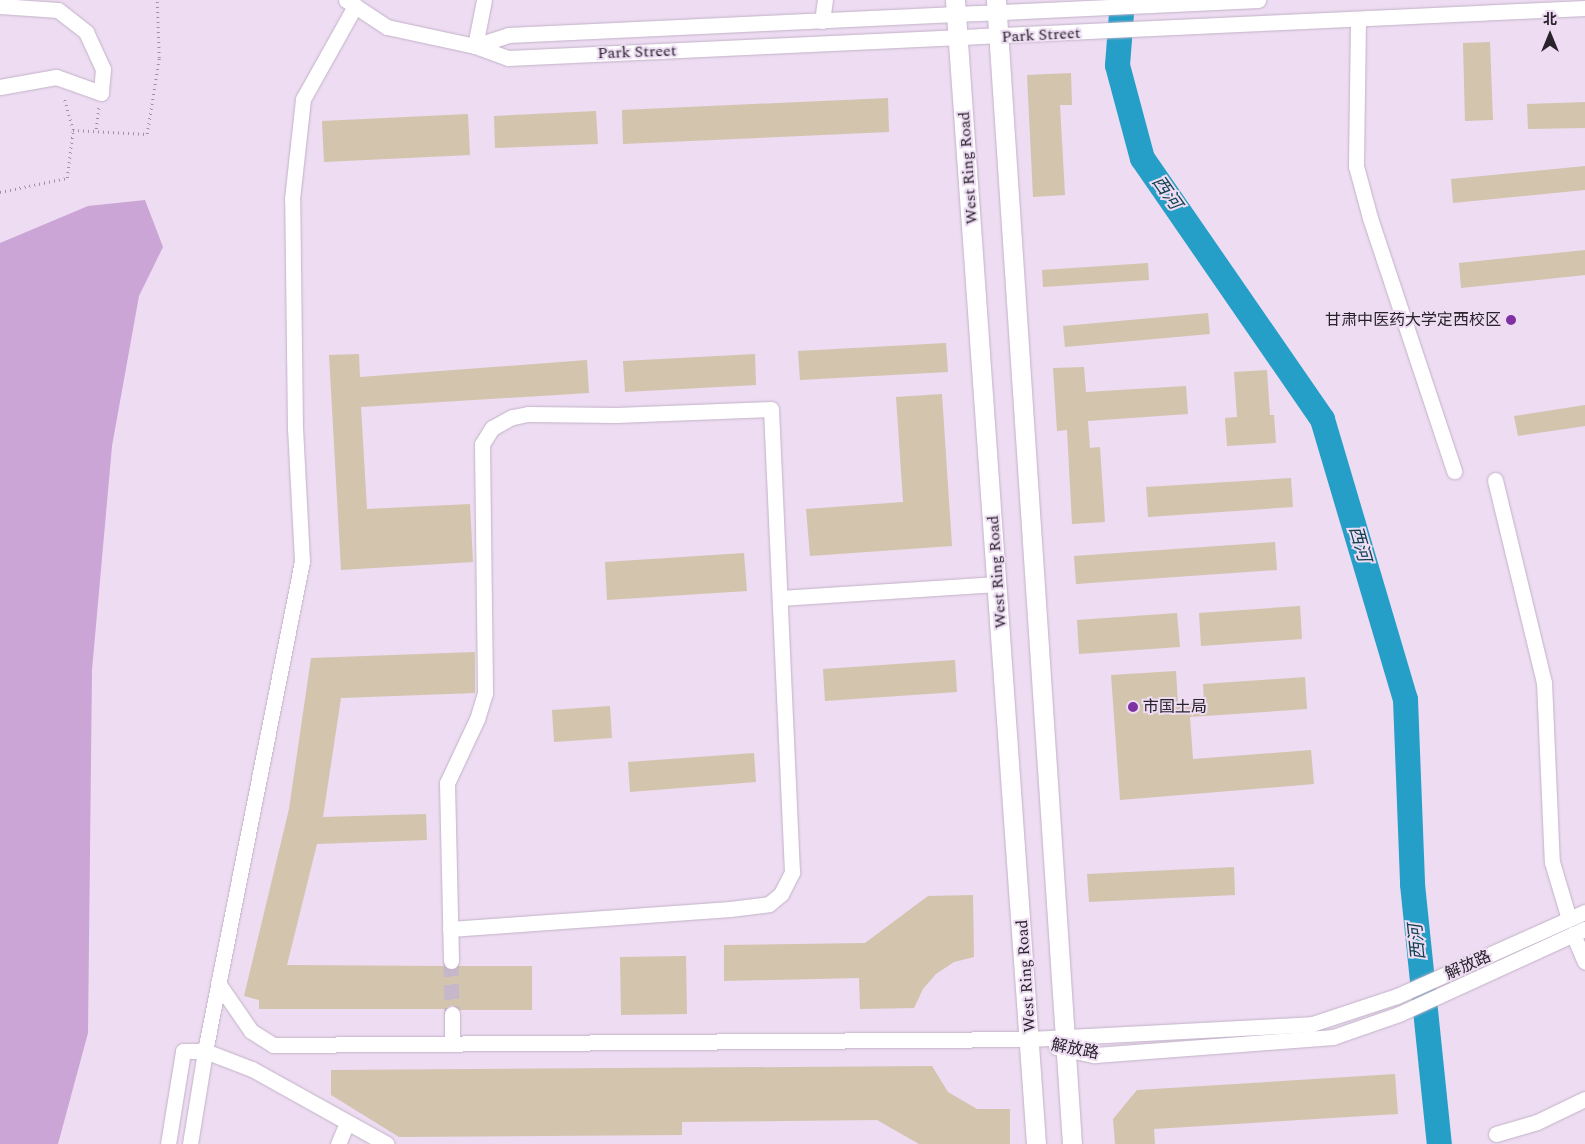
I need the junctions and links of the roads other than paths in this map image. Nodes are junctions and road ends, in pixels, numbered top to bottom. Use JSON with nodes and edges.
{"nodes":[{"id":1,"x":484,"y":0,"type":"edge"},
{"id":2,"x":825,"y":0,"type":"edge"},
{"id":3,"x":1258,"y":0,"type":"edge"},
{"id":4,"x":350,"y":3,"type":"edge"},
{"id":5,"x":0,"y":6,"type":"edge"},
{"id":6,"x":997,"y":7,"type":"edge"},
{"id":7,"x":956,"y":8,"type":"edge"},
{"id":8,"x":1585,"y":8,"type":"edge"},
{"id":9,"x":1358,"y":20,"type":"junction"},
{"id":10,"x":822,"y":21,"type":"junction"},
{"id":11,"x":998,"y":38,"type":"junction"},
{"id":12,"x":959,"y":39,"type":"junction"},
{"id":13,"x":475,"y":46,"type":"junction"},
{"id":14,"x":0,"y":87,"type":"edge"},
{"id":15,"x":1454,"y":471,"type":"dead end"},
{"id":16,"x":1495,"y":480,"type":"dead end"},
{"id":17,"x":998,"y":584,"type":"junction"},
{"id":18,"x":780,"y":598,"type":"junction"},
{"id":19,"x":1585,"y":912,"type":"edge"},
{"id":20,"x":1569,"y":919,"type":"junction"},
{"id":21,"x":450,"y":929,"type":"junction"},
{"id":22,"x":1579,"y":932,"type":"edge"},
{"id":23,"x":451,"y":960,"type":"tunnel mouth"},
{"id":24,"x":1585,"y":962,"type":"edge"},
{"id":25,"x":218,"y":983,"type":"junction"},
{"id":26,"x":452,"y":1014,"type":"tunnel mouth"},
{"id":27,"x":1030,"y":1039,"type":"junction"},
{"id":28,"x":1065,"y":1042,"type":"junction"},
{"id":29,"x":452,"y":1043,"type":"junction"},
{"id":30,"x":204,"y":1051,"type":"junction"},
{"id":31,"x":1585,"y":1099,"type":"edge"},
{"id":32,"x":347,"y":1123,"type":"junction"},
{"id":33,"x":1496,"y":1134,"type":"dead end"},
{"id":34,"x":168,"y":1144,"type":"edge"},
{"id":35,"x":190,"y":1144,"type":"edge"},
{"id":36,"x":338,"y":1144,"type":"edge"},
{"id":37,"x":386,"y":1144,"type":"edge"},
{"id":38,"x":1036,"y":1144,"type":"edge"},
{"id":39,"x":1072,"y":1144,"type":"edge"}],
"edges":[{"from":1,"to":13,"type":"street"},
{"from":2,"to":10,"type":"street"},
{"from":3,"to":6,"type":"street","name":"Park Street"},
{"from":4,"to":13,"type":"street"},
{"from":4,"to":25,"type":"street"},
{"from":5,"to":14,"type":"street"},
{"from":6,"to":7,"type":"street","name":"Park Street"},
{"from":6,"to":11,"type":"main road"},
{"from":7,"to":10,"type":"street","name":"Park Street"},
{"from":7,"to":12,"type":"main road","name":"West Ring Road"},
{"from":8,"to":9,"type":"street","name":"Park Street"},
{"from":9,"to":11,"type":"street","name":"Park Street"},
{"from":9,"to":15,"type":"street"},
{"from":10,"to":13,"type":"street","name":"Park Street"},
{"from":11,"to":12,"type":"street","name":"Park Street"},
{"from":11,"to":28,"type":"main road"},
{"from":12,"to":13,"type":"street","name":"Park Street"},
{"from":12,"to":17,"type":"main road","name":"West Ring Road"},
{"from":16,"to":20,"type":"street"},
{"from":17,"to":18,"type":"street"},
{"from":17,"to":27,"type":"main road","name":"West Ring Road"},
{"from":18,"to":21,"type":"street"},
{"from":18,"to":21,"type":"street"},
{"from":19,"to":20,"type":"street","name":"解放路"},
{"from":20,"to":28,"type":"street","name":"解放路"},
{"from":21,"to":23,"type":"street"},
{"from":22,"to":24,"type":"street"},
{"from":22,"to":28,"type":"street","name":"解放路"},
{"from":25,"to":29,"type":"street","name":"解放路"},
{"from":25,"to":30,"type":"street"},
{"from":26,"to":29,"type":"street"},
{"from":27,"to":28,"type":"street","name":"解放路"},
{"from":27,"to":29,"type":"street","name":"解放路"},
{"from":27,"to":38,"type":"main road","name":"West Ring Road"},
{"from":28,"to":39,"type":"main road"},
{"from":30,"to":32,"type":"street"},
{"from":30,"to":34,"type":"street"},
{"from":30,"to":35,"type":"street"},
{"from":31,"to":33,"type":"street"},
{"from":32,"to":36,"type":"street"},
{"from":32,"to":37,"type":"street"}]}
